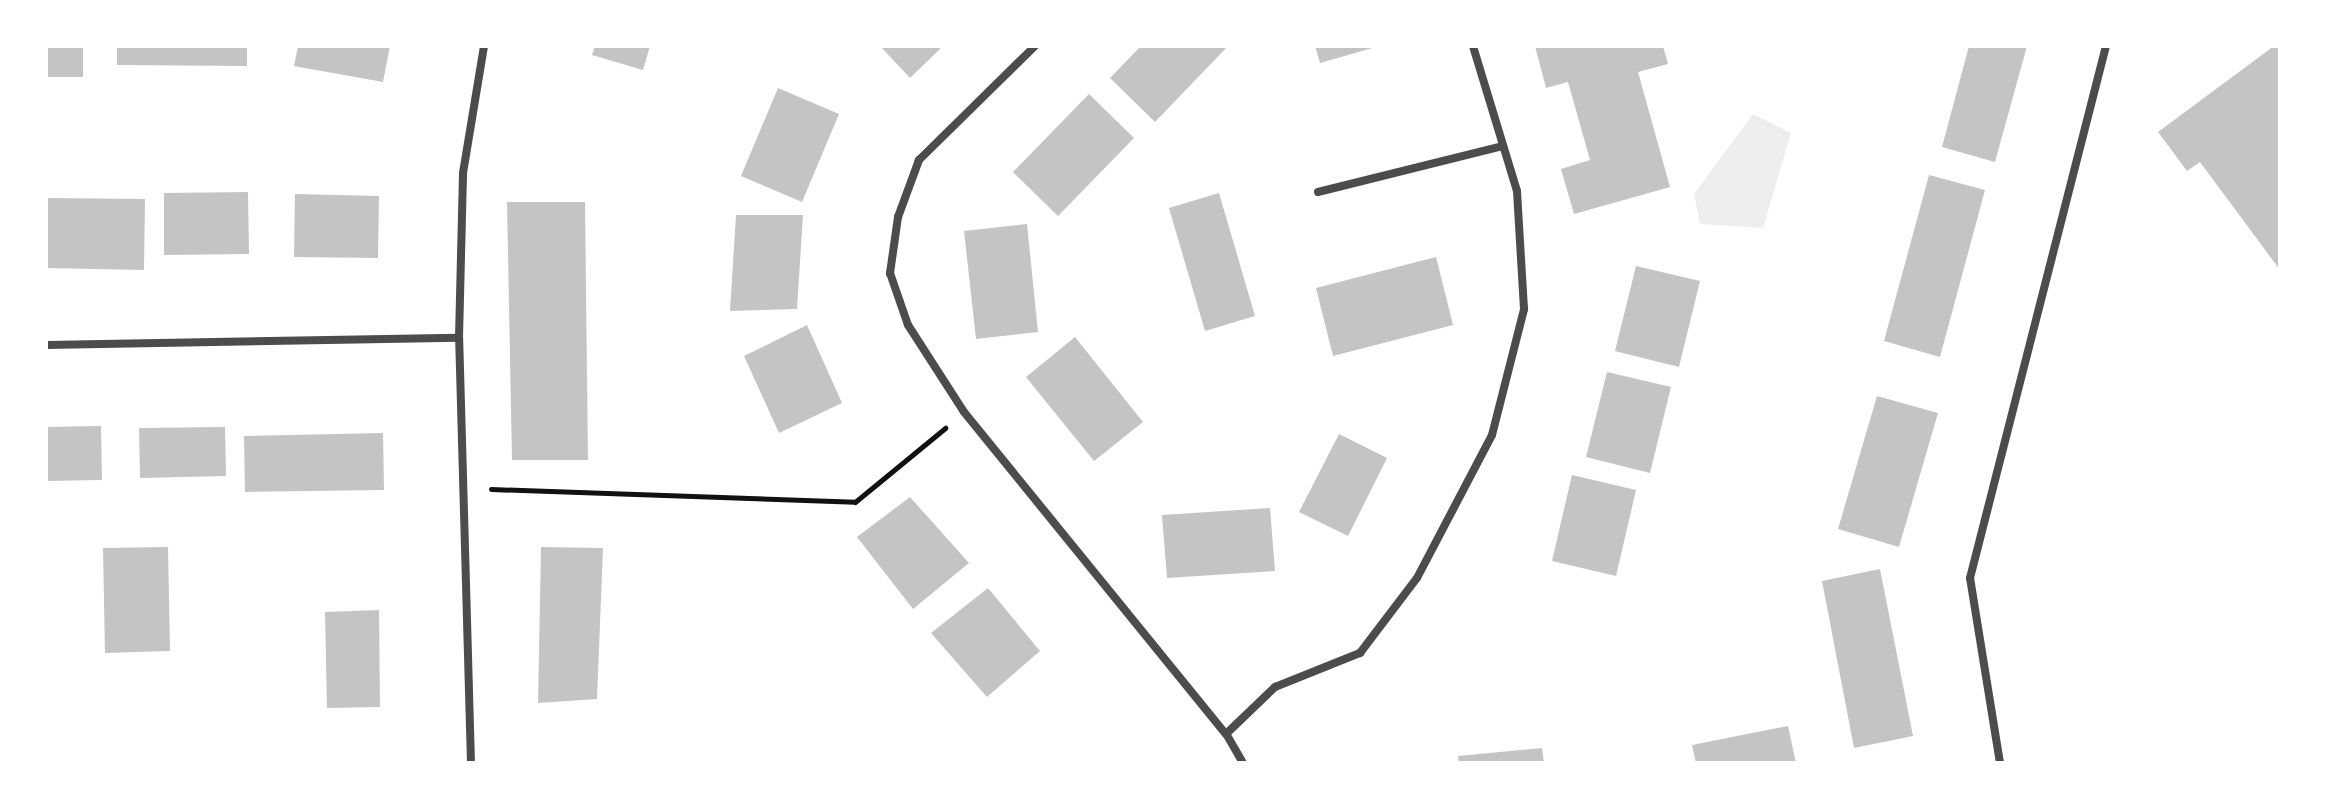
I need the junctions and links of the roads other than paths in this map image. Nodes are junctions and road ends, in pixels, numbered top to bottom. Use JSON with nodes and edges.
{"nodes":[{"id":1,"x":484,"y":46,"type":"edge"},
{"id":2,"x":1035,"y":46,"type":"edge"},
{"id":3,"x":1473,"y":46,"type":"edge"},
{"id":4,"x":2106,"y":46,"type":"edge"},
{"id":5,"x":1502,"y":146,"type":"junction"},
{"id":6,"x":1318,"y":192,"type":"dead end"},
{"id":7,"x":459,"y":338,"type":"junction"},
{"id":8,"x":46,"y":345,"type":"edge"},
{"id":9,"x":1226,"y":734,"type":"junction"},
{"id":10,"x":471,"y":763,"type":"edge"},
{"id":11,"x":1243,"y":763,"type":"edge"},
{"id":12,"x":2000,"y":763,"type":"edge"}],
"edges":[{"from":1,"to":7,"type":"street"},
{"from":2,"to":9,"type":"street"},
{"from":3,"to":5,"type":"street"},
{"from":4,"to":12,"type":"street"},
{"from":5,"to":6,"type":"street"},
{"from":5,"to":9,"type":"street"},
{"from":7,"to":8,"type":"street"},
{"from":7,"to":10,"type":"street"},
{"from":9,"to":11,"type":"street"}]}
